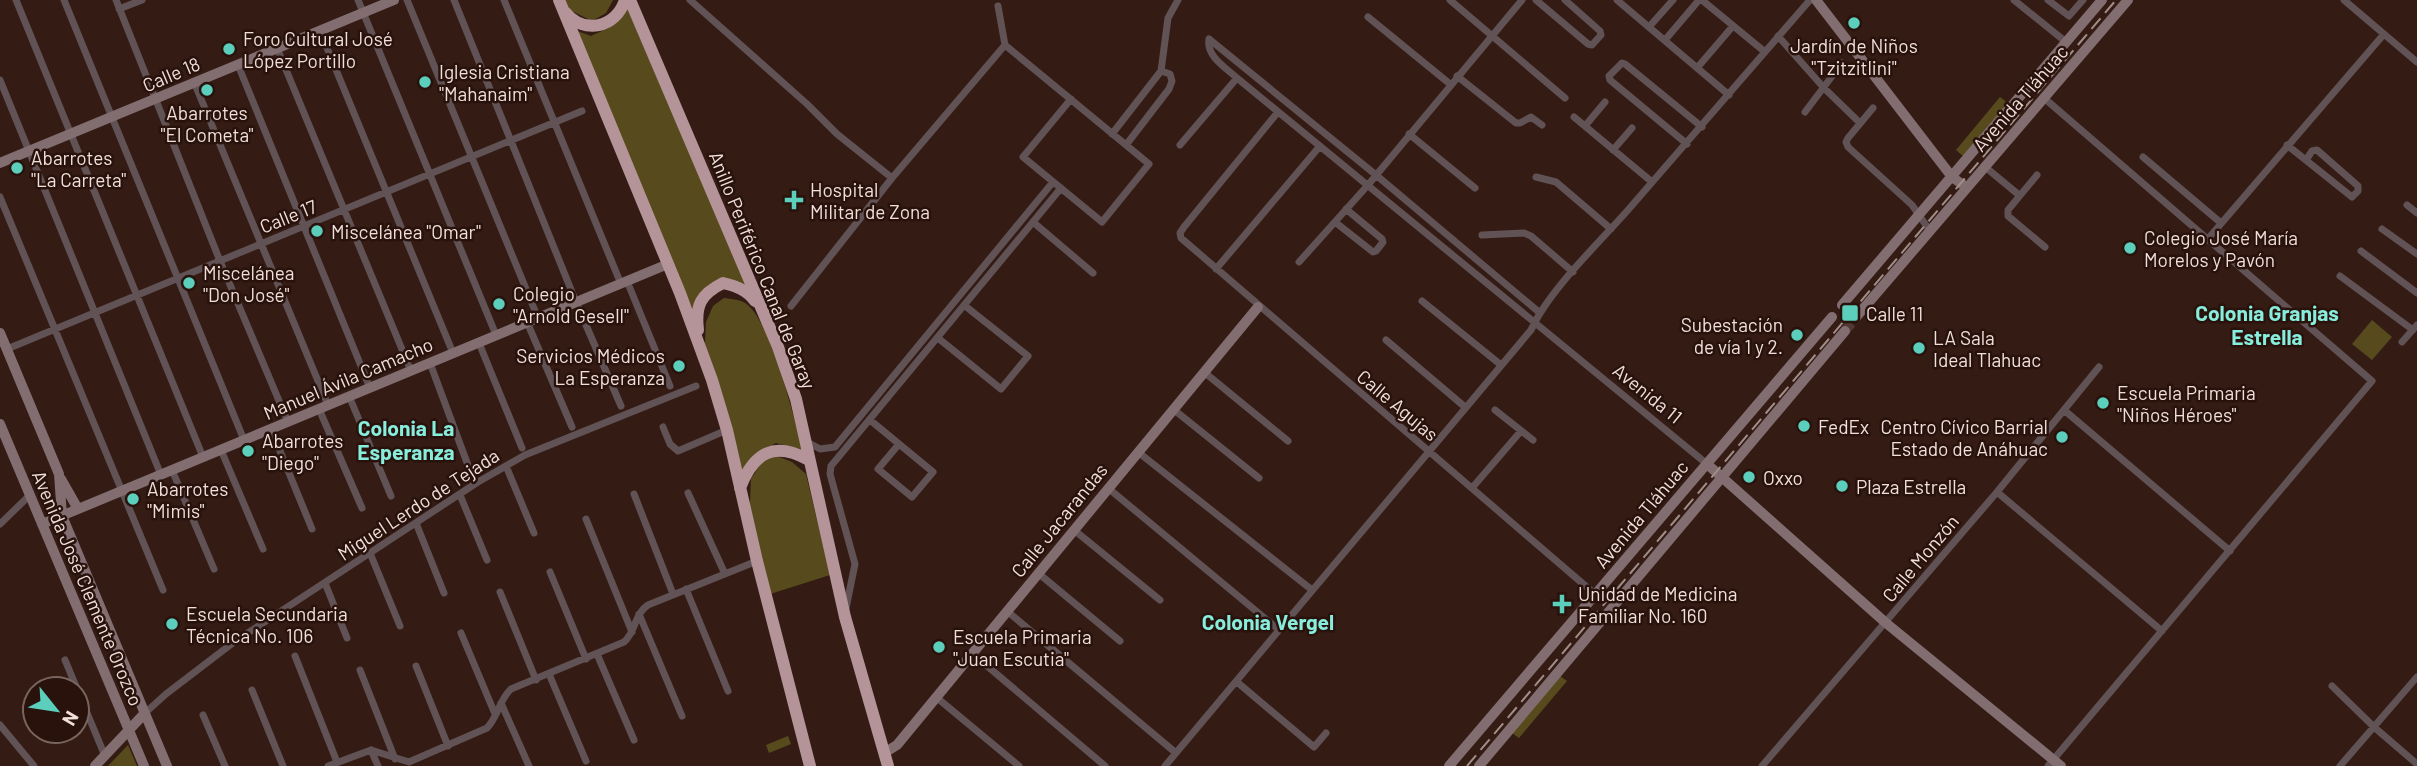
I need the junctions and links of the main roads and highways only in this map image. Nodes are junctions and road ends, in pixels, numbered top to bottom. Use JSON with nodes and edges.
{"nodes":[{"id":1,"x":627,"y":0,"type":"edge"},
{"id":2,"x":560,"y":3,"type":"edge"},
{"id":3,"x":763,"y":313,"type":"junction"},
{"id":4,"x":700,"y":345,"type":"junction"},
{"id":5,"x":809,"y":460,"type":"junction"},
{"id":6,"x":740,"y":488,"type":"junction"},
{"id":7,"x":887,"y":760,"type":"edge"},
{"id":8,"x":810,"y":766,"type":"edge"}],
"edges":[{"from":1,"to":2,"type":"highway"},
{"from":1,"to":3,"type":"highway","name":"Anillo Periférico Canal de Garay"},
{"from":2,"to":4,"type":"highway"},
{"from":3,"to":4,"type":"highway"},
{"from":3,"to":5,"type":"highway","name":"Anillo Periférico Canal de Garay"},
{"from":4,"to":6,"type":"highway"},
{"from":5,"to":6,"type":"highway"},
{"from":5,"to":7,"type":"highway","name":"Anillo Periférico Canal de Garay"},
{"from":6,"to":8,"type":"highway"}]}
